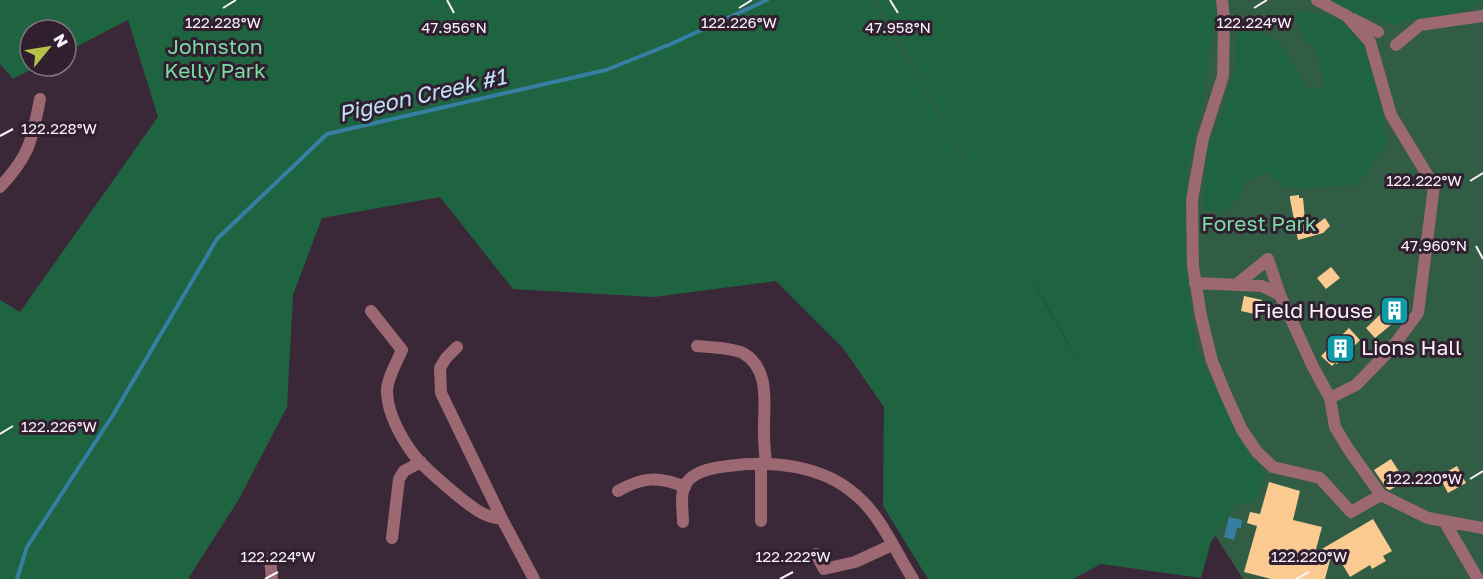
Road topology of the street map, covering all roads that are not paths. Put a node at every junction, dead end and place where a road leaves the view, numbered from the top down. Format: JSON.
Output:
{"nodes":[{"id":1,"x":1222,"y":0,"type":"edge"},
{"id":2,"x":1317,"y":0,"type":"edge"},
{"id":3,"x":1347,"y":16,"type":"junction"},
{"id":4,"x":1483,"y":16,"type":"edge"},
{"id":5,"x":1378,"y":32,"type":"dead end"},
{"id":6,"x":1395,"y":45,"type":"dead end"},
{"id":7,"x":40,"y":99,"type":"dead end"},
{"id":8,"x":0,"y":187,"type":"edge"},
{"id":9,"x":1196,"y":283,"type":"junction"},
{"id":10,"x":1236,"y":285,"type":"junction"},
{"id":11,"x":1280,"y":295,"type":"junction"},
{"id":12,"x":371,"y":311,"type":"dead end"},
{"id":13,"x":697,"y":346,"type":"dead end"},
{"id":14,"x":457,"y":347,"type":"dead end"},
{"id":15,"x":1330,"y":398,"type":"junction"},
{"id":16,"x":421,"y":462,"type":"junction"},
{"id":17,"x":763,"y":463,"type":"junction"},
{"id":18,"x":685,"y":487,"type":"junction"},
{"id":19,"x":618,"y":491,"type":"dead end"},
{"id":20,"x":1381,"y":495,"type":"junction"},
{"id":21,"x":502,"y":519,"type":"junction"},
{"id":22,"x":761,"y":521,"type":"dead end"},
{"id":23,"x":1444,"y":521,"type":"junction"},
{"id":24,"x":683,"y":522,"type":"dead end"},
{"id":25,"x":1483,"y":528,"type":"edge"},
{"id":26,"x":392,"y":538,"type":"dead end"},
{"id":27,"x":892,"y":545,"type":"junction"},
{"id":28,"x":816,"y":554,"type":"dead end"},
{"id":29,"x":270,"y":558,"type":"dead end"},
{"id":30,"x":272,"y":579,"type":"edge"},
{"id":31,"x":534,"y":579,"type":"edge"},
{"id":32,"x":913,"y":579,"type":"edge"},
{"id":33,"x":1478,"y":579,"type":"edge"}],
"edges":[{"from":1,"to":9,"type":"street"},
{"from":2,"to":3,"type":"street"},
{"from":3,"to":5,"type":"street"},
{"from":3,"to":15,"type":"street"},
{"from":4,"to":6,"type":"street"},
{"from":7,"to":8,"type":"street"},
{"from":9,"to":10,"type":"street"},
{"from":9,"to":20,"type":"street"},
{"from":10,"to":11,"type":"street"},
{"from":10,"to":11,"type":"street"},
{"from":11,"to":15,"type":"street"},
{"from":12,"to":16,"type":"street"},
{"from":13,"to":17,"type":"street"},
{"from":14,"to":21,"type":"street"},
{"from":15,"to":20,"type":"street"},
{"from":16,"to":21,"type":"street"},
{"from":16,"to":26,"type":"street"},
{"from":17,"to":18,"type":"street"},
{"from":17,"to":22,"type":"street"},
{"from":17,"to":27,"type":"street"},
{"from":18,"to":19,"type":"street"},
{"from":18,"to":24,"type":"street"},
{"from":20,"to":23,"type":"street"},
{"from":21,"to":31,"type":"street"},
{"from":23,"to":25,"type":"street"},
{"from":23,"to":33,"type":"street"},
{"from":27,"to":28,"type":"street"},
{"from":27,"to":32,"type":"street"},
{"from":29,"to":30,"type":"street"}]}
